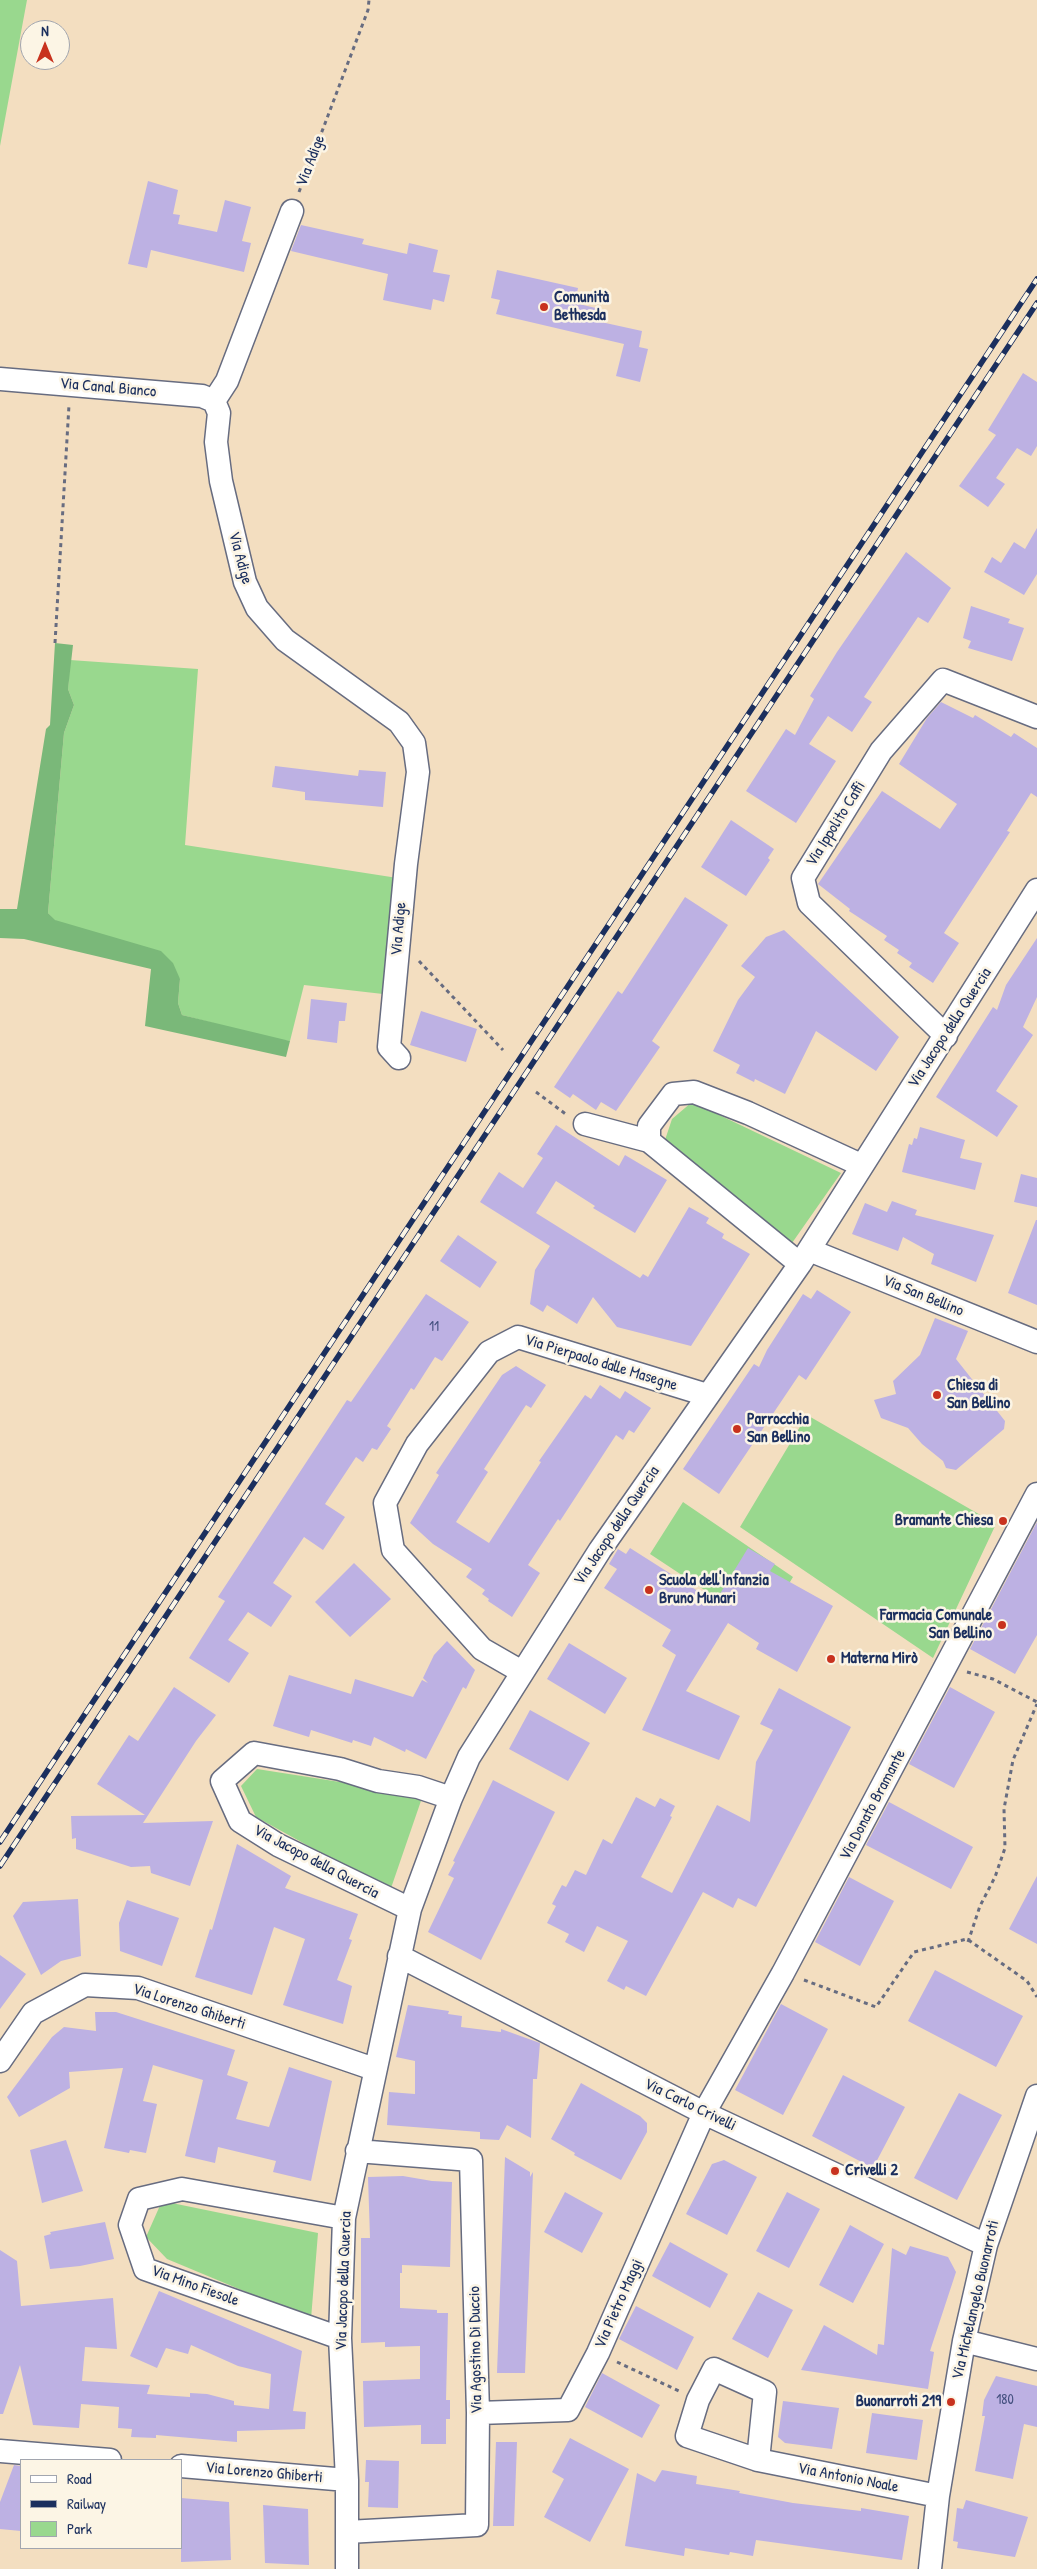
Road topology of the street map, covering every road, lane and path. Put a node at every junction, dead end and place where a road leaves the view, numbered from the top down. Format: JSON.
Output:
{"nodes":[{"id":1,"x":370,"y":0,"type":"edge"},
{"id":2,"x":292,"y":211,"type":"joint"},
{"id":3,"x":0,"y":379,"type":"edge"},
{"id":4,"x":71,"y":385,"type":"junction"},
{"id":5,"x":214,"y":401,"type":"junction"},
{"id":6,"x":55,"y":643,"type":"dead end"},
{"id":7,"x":1037,"y":716,"type":"edge"},
{"id":8,"x":1037,"y":890,"type":"edge"},
{"id":9,"x":416,"y":958,"type":"dead end"},
{"id":10,"x":946,"y":1036,"type":"junction"},
{"id":11,"x":503,"y":1050,"type":"dead end"},
{"id":12,"x":399,"y":1058,"type":"dead end"},
{"id":13,"x":536,"y":1092,"type":"dead end"},
{"id":14,"x":562,"y":1112,"type":"dead end"},
{"id":15,"x":585,"y":1124,"type":"dead end"},
{"id":16,"x":648,"y":1141,"type":"junction"},
{"id":17,"x":861,"y":1165,"type":"junction"},
{"id":18,"x":805,"y":1257,"type":"junction"},
{"id":19,"x":1037,"y":1342,"type":"edge"},
{"id":20,"x":707,"y":1396,"type":"junction"},
{"id":21,"x":1037,"y":1494,"type":"edge"},
{"id":22,"x":1030,"y":1525,"type":"edge"},
{"id":23,"x":947,"y":1666,"type":"junction"},
{"id":24,"x":522,"y":1672,"type":"junction"},
{"id":25,"x":1037,"y":1703,"type":"edge"},
{"id":26,"x":451,"y":1798,"type":"junction"},
{"id":27,"x":410,"y":1909,"type":"junction"},
{"id":28,"x":968,"y":1942,"type":"junction"},
{"id":29,"x":399,"y":1956,"type":"junction"},
{"id":30,"x":783,"y":1973,"type":"junction"},
{"id":31,"x":1037,"y":1997,"type":"edge"},
{"id":32,"x":0,"y":2061,"type":"edge"},
{"id":33,"x":374,"y":2069,"type":"junction"},
{"id":34,"x":1037,"y":2096,"type":"edge"},
{"id":35,"x":704,"y":2113,"type":"junction"},
{"id":36,"x":357,"y":2151,"type":"junction"},
{"id":37,"x":344,"y":2218,"type":"junction"},
{"id":38,"x":986,"y":2245,"type":"junction"},
{"id":39,"x":340,"y":2338,"type":"junction"},
{"id":40,"x":964,"y":2341,"type":"junction"},
{"id":41,"x":598,"y":2353,"type":"junction"},
{"id":42,"x":1037,"y":2358,"type":"edge"},
{"id":43,"x":698,"y":2400,"type":"junction"},
{"id":44,"x":478,"y":2413,"type":"junction"},
{"id":45,"x":0,"y":2451,"type":"edge"},
{"id":46,"x":98,"y":2459,"type":"edge"},
{"id":47,"x":758,"y":2460,"type":"junction"},
{"id":48,"x":182,"y":2466,"type":"edge"},
{"id":49,"x":347,"y":2480,"type":"junction"},
{"id":50,"x":938,"y":2496,"type":"junction"},
{"id":51,"x":347,"y":2532,"type":"junction"},
{"id":52,"x":347,"y":2569,"type":"edge"},
{"id":53,"x":930,"y":2569,"type":"edge"}],
"edges":[{"from":1,"to":2,"type":"path","name":"Via Adige"},
{"from":2,"to":5,"type":"street"},
{"from":3,"to":4,"type":"street","name":"Via Canal Bianco"},
{"from":4,"to":5,"type":"street","name":"Via Canal Bianco"},
{"from":4,"to":6,"type":"path"},
{"from":5,"to":12,"type":"street","name":"Via Adige"},
{"from":7,"to":10,"type":"street","name":"Via Ippolito Caffi"},
{"from":8,"to":10,"type":"street","name":"Via Jacopo della Quercia"},
{"from":9,"to":11,"type":"path","name":"Via Adige"},
{"from":10,"to":17,"type":"street","name":"Via Jacopo della Quercia"},
{"from":13,"to":14,"type":"path"},
{"from":15,"to":16,"type":"street"},
{"from":16,"to":17,"type":"street"},
{"from":16,"to":18,"type":"street"},
{"from":17,"to":18,"type":"street","name":"Via Jacopo della Quercia"},
{"from":18,"to":19,"type":"street","name":"Via San Bellino"},
{"from":18,"to":20,"type":"street","name":"Via Jacopo della Quercia"},
{"from":20,"to":24,"type":"street","name":"Via Jacopo della Quercia"},
{"from":20,"to":24,"type":"street","name":"Via Pierpaolo dalle Masegne"},
{"from":21,"to":22,"type":"street","name":"Via Donato Bramante"},
{"from":22,"to":23,"type":"street","name":"Via Donato Bramante"},
{"from":23,"to":25,"type":"path"},
{"from":23,"to":30,"type":"street","name":"Via Donato Bramante"},
{"from":24,"to":26,"type":"street","name":"Via Jacopo della Quercia"},
{"from":25,"to":28,"type":"path"},
{"from":26,"to":27,"type":"street","name":"Via Jacopo della Quercia"},
{"from":26,"to":27,"type":"street","name":"Via Jacopo della Quercia"},
{"from":27,"to":29,"type":"street","name":"Via Jacopo della Quercia"},
{"from":28,"to":30,"type":"path"},
{"from":28,"to":31,"type":"path"},
{"from":29,"to":33,"type":"street","name":"Via Jacopo della Quercia"},
{"from":29,"to":35,"type":"street","name":"Via Carlo Crivelli"},
{"from":30,"to":35,"type":"street","name":"Via Donato Bramante"},
{"from":32,"to":33,"type":"street","name":"Via Lorenzo Ghiberti"},
{"from":33,"to":36,"type":"street","name":"Via Jacopo della Quercia"},
{"from":34,"to":38,"type":"street","name":"Via Michelangelo Buonarroti"},
{"from":35,"to":38,"type":"street","name":"Via Carlo Crivelli"},
{"from":35,"to":41,"type":"street","name":"Via Pietro Maggi"},
{"from":36,"to":37,"type":"street","name":"Via Jacopo della Quercia"},
{"from":36,"to":44,"type":"street","name":"Via Agostino Di Duccio"},
{"from":37,"to":39,"type":"street","name":"Via Jacopo della Quercia"},
{"from":37,"to":39,"type":"street","name":"Via Mino Fiesole"},
{"from":38,"to":40,"type":"street","name":"Via Michelangelo Buonarroti"},
{"from":39,"to":49,"type":"street","name":"Via Jacopo della Quercia"},
{"from":40,"to":42,"type":"street"},
{"from":40,"to":50,"type":"street","name":"Via Michelangelo Buonarroti"},
{"from":41,"to":43,"type":"path"},
{"from":41,"to":44,"type":"street","name":"Via Pietro Maggi"},
{"from":43,"to":47,"type":"street","name":"Via Antonio Noale"},
{"from":43,"to":47,"type":"street","name":"Via Antonio Noale"},
{"from":44,"to":51,"type":"street","name":"Via Agostino Di Duccio"},
{"from":45,"to":46,"type":"street"},
{"from":47,"to":50,"type":"street","name":"Via Antonio Noale"},
{"from":48,"to":49,"type":"street","name":"Via Lorenzo Ghiberti"},
{"from":49,"to":51,"type":"street","name":"Via Jacopo della Quercia"},
{"from":50,"to":53,"type":"street","name":"Via Michelangelo Buonarroti"},
{"from":51,"to":52,"type":"street","name":"Via Jacopo della Quercia"}]}
